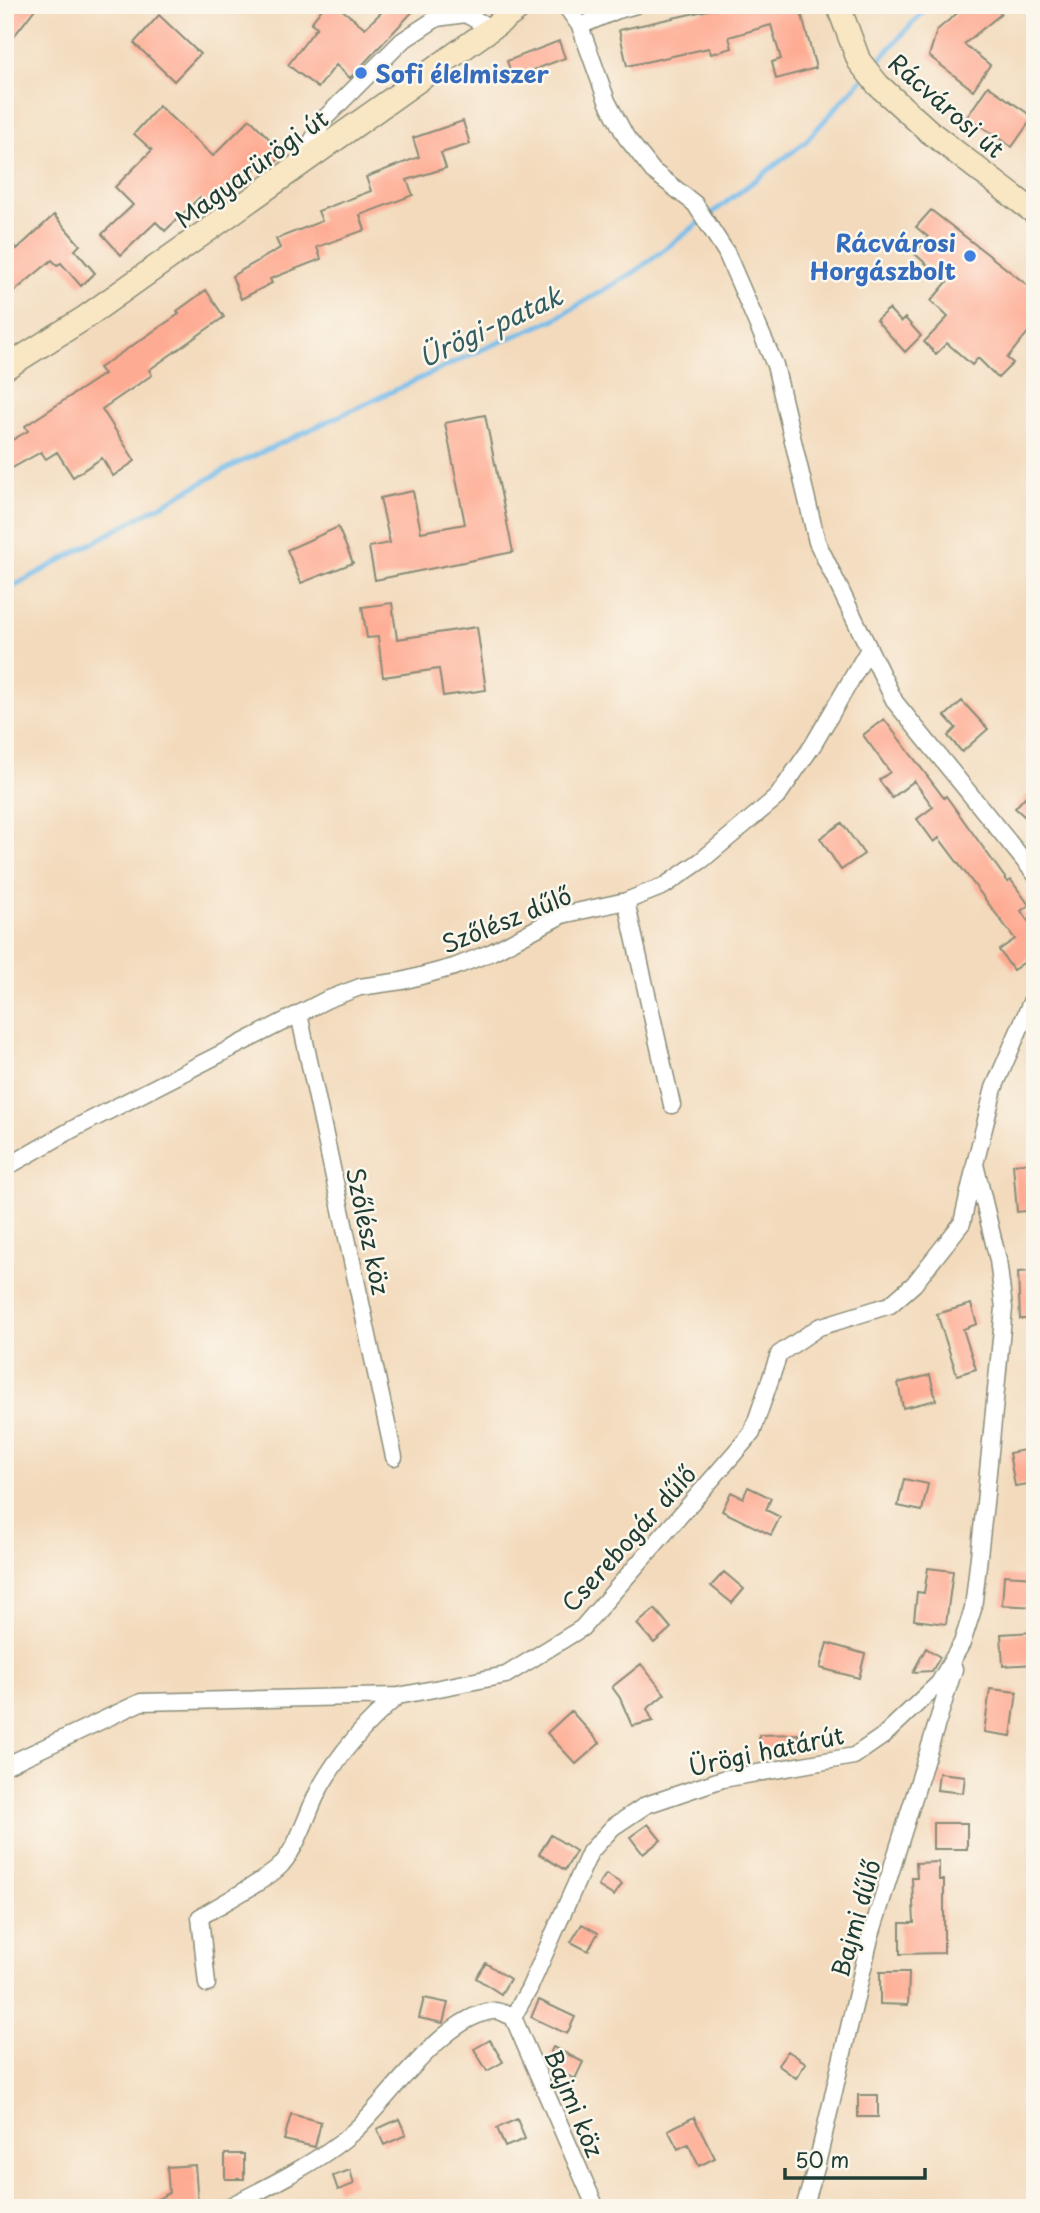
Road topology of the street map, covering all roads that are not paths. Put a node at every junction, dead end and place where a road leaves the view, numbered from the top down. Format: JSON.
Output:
{"nodes":[{"id":1,"x":524,"y":5,"type":"edge"},
{"id":2,"x":565,"y":5,"type":"edge"},
{"id":3,"x":636,"y":5,"type":"edge"},
{"id":4,"x":838,"y":5,"type":"edge"},
{"id":5,"x":580,"y":26,"type":"junction"},
{"id":6,"x":491,"y":28,"type":"junction"},
{"id":7,"x":305,"y":162,"type":"junction"},
{"id":8,"x":1035,"y":213,"type":"edge"},
{"id":9,"x":5,"y":368,"type":"edge"},
{"id":10,"x":869,"y":649,"type":"junction"},
{"id":11,"x":1035,"y":874,"type":"edge"},
{"id":12,"x":626,"y":901,"type":"junction"},
{"id":13,"x":1035,"y":993,"type":"edge"},
{"id":14,"x":299,"y":1014,"type":"junction"},
{"id":15,"x":672,"y":1105,"type":"dead end"},
{"id":16,"x":975,"y":1164,"type":"junction"},
{"id":17,"x":5,"y":1168,"type":"edge"},
{"id":18,"x":394,"y":1457,"type":"dead end"},
{"id":19,"x":962,"y":1643,"type":"junction"},
{"id":20,"x":398,"y":1696,"type":"junction"},
{"id":21,"x":5,"y":1766,"type":"edge"},
{"id":22,"x":207,"y":1984,"type":"dead end"},
{"id":23,"x":513,"y":2017,"type":"junction"},
{"id":24,"x":226,"y":2208,"type":"edge"},
{"id":25,"x":596,"y":2208,"type":"edge"},
{"id":26,"x":804,"y":2208,"type":"edge"}],
"edges":[{"from":1,"to":6,"type":"main road","name":"Magyarürögi út"},
{"from":2,"to":5,"type":"street"},
{"from":3,"to":5,"type":"street"},
{"from":4,"to":8,"type":"main road","name":"Rácvárosi út"},
{"from":5,"to":10,"type":"street"},
{"from":6,"to":7,"type":"main road","name":"Magyarürögi út"},
{"from":6,"to":7,"type":"street"},
{"from":7,"to":9,"type":"main road","name":"Magyarürögi út"},
{"from":10,"to":11,"type":"street"},
{"from":10,"to":12,"type":"street","name":"Szőlész dűlő"},
{"from":12,"to":14,"type":"street","name":"Szőlész dűlő"},
{"from":12,"to":15,"type":"street"},
{"from":13,"to":16,"type":"street","name":"Ürögi határút"},
{"from":14,"to":17,"type":"street","name":"Szőlész dűlő"},
{"from":14,"to":18,"type":"street","name":"Szőlész köz"},
{"from":16,"to":19,"type":"street","name":"Ürögi határút"},
{"from":16,"to":20,"type":"street","name":"Cserebogár dűlő"},
{"from":19,"to":23,"type":"street","name":"Ürögi határút"},
{"from":19,"to":26,"type":"street","name":"Bajmi dűlő"},
{"from":20,"to":21,"type":"street","name":"Cserebogár dűlő"},
{"from":20,"to":22,"type":"street"},
{"from":23,"to":24,"type":"street"},
{"from":23,"to":25,"type":"street","name":"Bajmi köz"}]}
